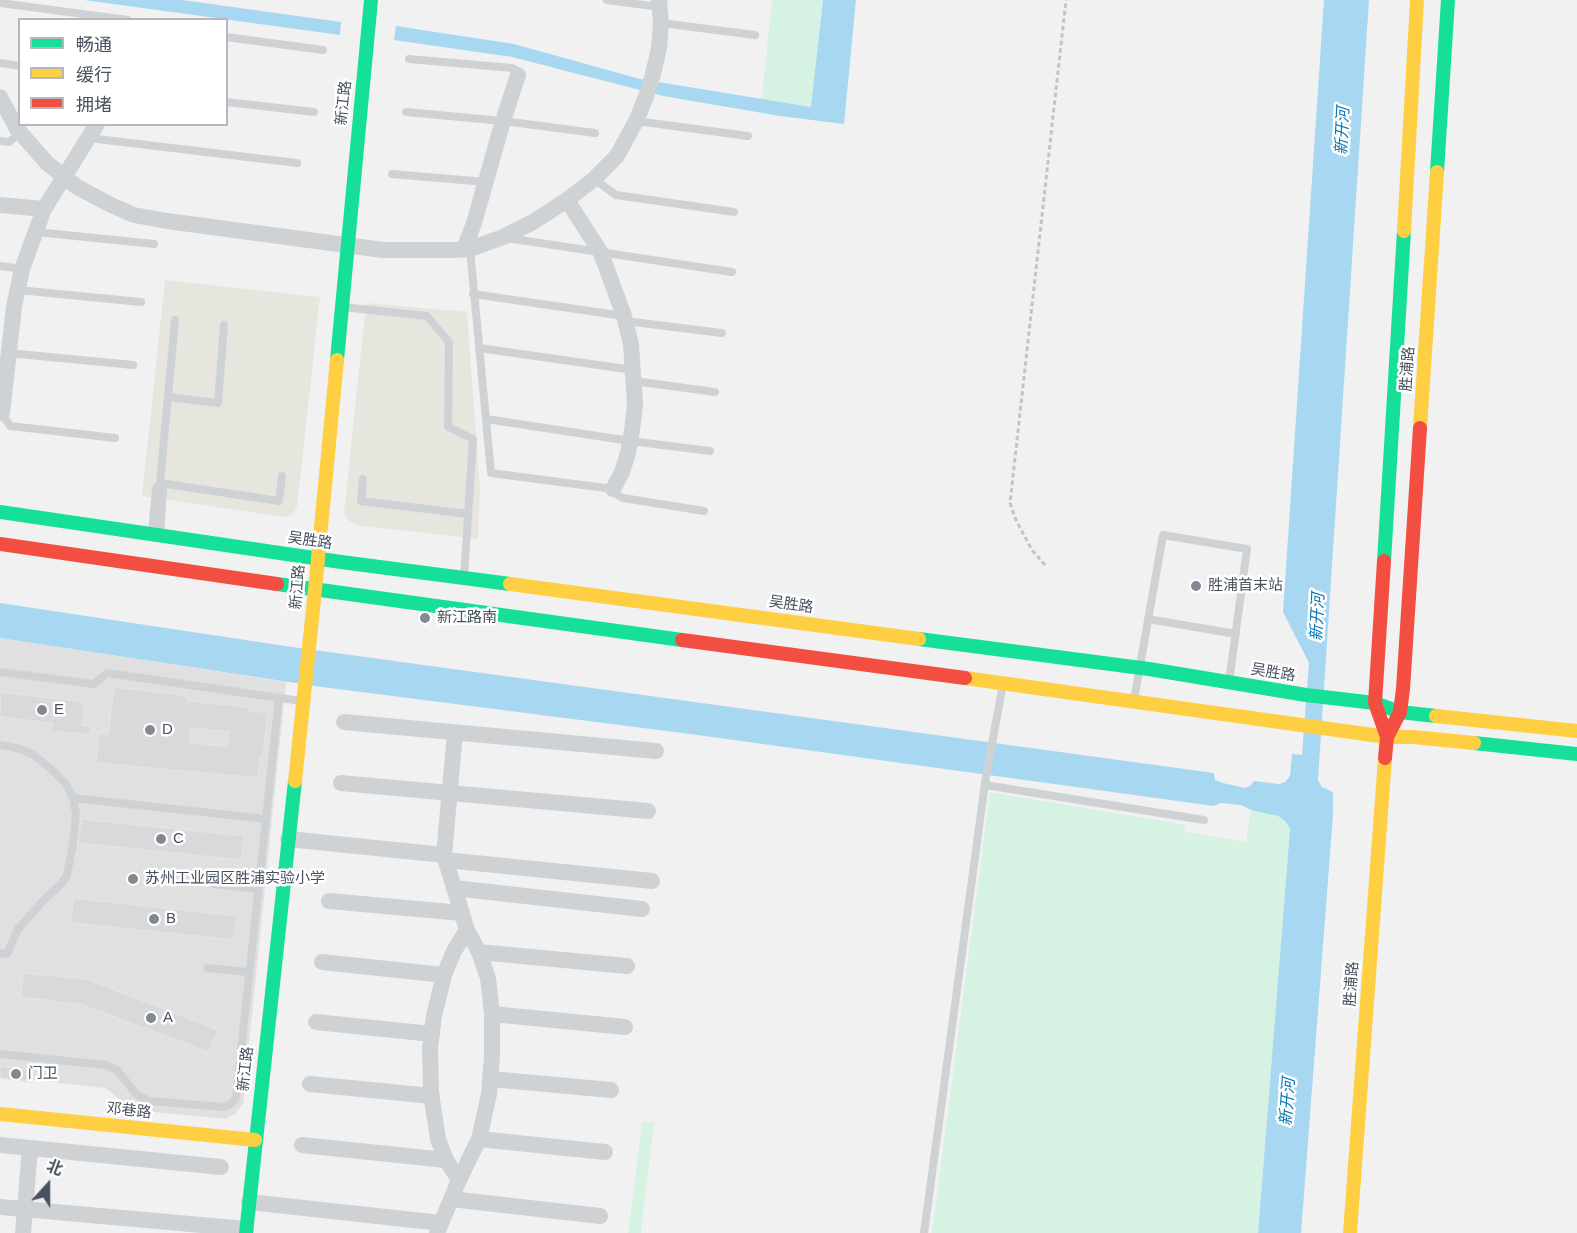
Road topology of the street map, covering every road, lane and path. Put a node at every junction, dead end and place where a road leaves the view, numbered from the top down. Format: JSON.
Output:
{"nodes":[{"id":1,"x":371,"y":0,"type":"edge"},
{"id":2,"x":607,"y":0,"type":"edge"},
{"id":3,"x":1066,"y":0,"type":"edge"},
{"id":4,"x":1416,"y":0,"type":"edge"},
{"id":5,"x":1448,"y":0,"type":"edge"},
{"id":6,"x":0,"y":3,"type":"edge"},
{"id":7,"x":660,"y":10,"type":"edge"},
{"id":8,"x":113,"y":18,"type":"edge"},
{"id":9,"x":755,"y":35,"type":"dead end"},
{"id":10,"x":228,"y":37,"type":"edge"},
{"id":11,"x":323,"y":50,"type":"dead end"},
{"id":12,"x":409,"y":59,"type":"dead end"},
{"id":13,"x":0,"y":63,"type":"edge"},
{"id":14,"x":18,"y":66,"type":"edge"},
{"id":15,"x":518,"y":75,"type":"joint"},
{"id":16,"x":0,"y":97,"type":"edge"},
{"id":17,"x":228,"y":102,"type":"edge"},
{"id":18,"x":314,"y":112,"type":"dead end"},
{"id":19,"x":406,"y":112,"type":"dead end"},
{"id":20,"x":503,"y":121,"type":"junction"},
{"id":21,"x":636,"y":121,"type":"junction"},
{"id":22,"x":93,"y":131,"type":"edge"},
{"id":23,"x":20,"y":133,"type":"junction"},
{"id":24,"x":595,"y":134,"type":"dead end"},
{"id":25,"x":748,"y":136,"type":"dead end"},
{"id":26,"x":0,"y":141,"type":"edge"},
{"id":27,"x":297,"y":164,"type":"dead end"},
{"id":28,"x":393,"y":174,"type":"dead end"},
{"id":29,"x":64,"y":177,"type":"junction"},
{"id":30,"x":594,"y":179,"type":"junction"},
{"id":31,"x":486,"y":182,"type":"junction"},
{"id":32,"x":567,"y":200,"type":"junction"},
{"id":33,"x":0,"y":205,"type":"edge"},
{"id":34,"x":44,"y":209,"type":"junction"},
{"id":35,"x":734,"y":212,"type":"dead end"},
{"id":36,"x":36,"y":232,"type":"junction"},
{"id":37,"x":503,"y":237,"type":"junction"},
{"id":38,"x":154,"y":243,"type":"dead end"},
{"id":39,"x":347,"y":245,"type":"junction"},
{"id":40,"x":467,"y":249,"type":"junction"},
{"id":41,"x":601,"y":253,"type":"junction"},
{"id":42,"x":0,"y":266,"type":"edge"},
{"id":43,"x":22,"y":268,"type":"junction"},
{"id":44,"x":732,"y":272,"type":"dead end"},
{"id":45,"x":18,"y":290,"type":"junction"},
{"id":46,"x":474,"y":294,"type":"junction"},
{"id":47,"x":141,"y":302,"type":"dead end"},
{"id":48,"x":341,"y":307,"type":"junction"},
{"id":49,"x":625,"y":318,"type":"junction"},
{"id":50,"x":175,"y":320,"type":"dead end"},
{"id":51,"x":224,"y":325,"type":"dead end"},
{"id":52,"x":722,"y":333,"type":"dead end"},
{"id":53,"x":479,"y":348,"type":"junction"},
{"id":54,"x":6,"y":350,"type":"edge"},
{"id":55,"x":133,"y":365,"type":"dead end"},
{"id":56,"x":634,"y":375,"type":"junction"},
{"id":57,"x":715,"y":392,"type":"dead end"},
{"id":58,"x":168,"y":397,"type":"junction"},
{"id":59,"x":1,"y":412,"type":"edge"},
{"id":60,"x":486,"y":419,"type":"junction"},
{"id":61,"x":115,"y":438,"type":"dead end"},
{"id":62,"x":630,"y":441,"type":"junction"},
{"id":63,"x":710,"y":451,"type":"dead end"},
{"id":64,"x":282,"y":476,"type":"dead end"},
{"id":65,"x":363,"y":479,"type":"dead end"},
{"id":66,"x":160,"y":483,"type":"junction"},
{"id":67,"x":614,"y":489,"type":"junction"},
{"id":68,"x":704,"y":511,"type":"dead end"},
{"id":69,"x":0,"y":512,"type":"edge"},
{"id":70,"x":468,"y":514,"type":"junction"},
{"id":71,"x":156,"y":535,"type":"junction"},
{"id":72,"x":0,"y":544,"type":"edge"},
{"id":73,"x":317,"y":559,"type":"junction"},
{"id":74,"x":1045,"y":565,"type":"dead end"},
{"id":75,"x":262,"y":566,"type":"junction"},
{"id":76,"x":464,"y":578,"type":"junction"},
{"id":77,"x":364,"y":581,"type":"junction"},
{"id":78,"x":315,"y":590,"type":"junction"},
{"id":79,"x":1148,"y":619,"type":"junction"},
{"id":80,"x":1236,"y":634,"type":"junction"},
{"id":81,"x":1140,"y":668,"type":"junction"},
{"id":82,"x":0,"y":672,"type":"edge"},
{"id":83,"x":1229,"y":683,"type":"junction"},
{"id":84,"x":1004,"y":684,"type":"junction"},
{"id":85,"x":303,"y":695,"type":"junction"},
{"id":86,"x":279,"y":698,"type":"junction"},
{"id":87,"x":1134,"y":701,"type":"junction"},
{"id":88,"x":1375,"y":703,"type":"junction"},
{"id":89,"x":1400,"y":712,"type":"junction"},
{"id":90,"x":344,"y":722,"type":"dead end"},
{"id":91,"x":1577,"y":731,"type":"edge"},
{"id":92,"x":455,"y":733,"type":"junction"},
{"id":93,"x":1387,"y":738,"type":"junction"},
{"id":94,"x":0,"y":745,"type":"edge"},
{"id":95,"x":656,"y":751,"type":"dead end"},
{"id":96,"x":1577,"y":754,"type":"edge"},
{"id":97,"x":985,"y":780,"type":"junction"},
{"id":98,"x":342,"y":783,"type":"dead end"},
{"id":99,"x":450,"y":794,"type":"junction"},
{"id":100,"x":73,"y":798,"type":"junction"},
{"id":101,"x":648,"y":811,"type":"dead end"},
{"id":102,"x":266,"y":819,"type":"junction"},
{"id":103,"x":1204,"y":820,"type":"dead end"},
{"id":104,"x":288,"y":839,"type":"junction"},
{"id":105,"x":445,"y":858,"type":"junction"},
{"id":106,"x":652,"y":881,"type":"dead end"},
{"id":107,"x":214,"y":884,"type":"dead end"},
{"id":108,"x":454,"y":888,"type":"junction"},
{"id":109,"x":258,"y":889,"type":"junction"},
{"id":110,"x":329,"y":901,"type":"dead end"},
{"id":111,"x":642,"y":909,"type":"dead end"},
{"id":112,"x":462,"y":913,"type":"junction"},
{"id":113,"x":467,"y":930,"type":"junction"},
{"id":114,"x":479,"y":951,"type":"junction"},
{"id":115,"x":0,"y":953,"type":"edge"},
{"id":116,"x":322,"y":962,"type":"dead end"},
{"id":117,"x":627,"y":966,"type":"dead end"},
{"id":118,"x":207,"y":968,"type":"dead end"},
{"id":119,"x":249,"y":972,"type":"junction"},
{"id":120,"x":444,"y":975,"type":"junction"},
{"id":121,"x":492,"y":1014,"type":"junction"},
{"id":122,"x":316,"y":1022,"type":"dead end"},
{"id":123,"x":625,"y":1027,"type":"dead end"},
{"id":124,"x":432,"y":1034,"type":"junction"},
{"id":125,"x":0,"y":1054,"type":"edge"},
{"id":126,"x":490,"y":1079,"type":"junction"},
{"id":127,"x":310,"y":1084,"type":"dead end"},
{"id":128,"x":611,"y":1090,"type":"dead end"},
{"id":129,"x":432,"y":1096,"type":"junction"},
{"id":130,"x":0,"y":1114,"type":"edge"},
{"id":131,"x":479,"y":1139,"type":"junction"},
{"id":132,"x":255,"y":1140,"type":"junction"},
{"id":133,"x":0,"y":1145,"type":"edge"},
{"id":134,"x":302,"y":1145,"type":"dead end"},
{"id":135,"x":30,"y":1148,"type":"junction"},
{"id":136,"x":605,"y":1152,"type":"dead end"},
{"id":137,"x":446,"y":1160,"type":"junction"},
{"id":138,"x":221,"y":1167,"type":"dead end"},
{"id":139,"x":459,"y":1180,"type":"junction"},
{"id":140,"x":451,"y":1199,"type":"junction"},
{"id":141,"x":249,"y":1202,"type":"junction"},
{"id":142,"x":0,"y":1207,"type":"edge"},
{"id":143,"x":26,"y":1210,"type":"junction"},
{"id":144,"x":600,"y":1216,"type":"dead end"},
{"id":145,"x":439,"y":1228,"type":"edge"},
{"id":146,"x":246,"y":1231,"type":"edge"},
{"id":147,"x":23,"y":1233,"type":"edge"},
{"id":148,"x":924,"y":1233,"type":"edge"},
{"id":149,"x":1350,"y":1233,"type":"edge"}],
"edges":[{"from":1,"to":39,"type":"main road","name":"新江路"},
{"from":2,"to":7,"type":"lane"},
{"from":3,"to":74,"type":"path"},
{"from":4,"to":88,"type":"main road","name":"胜浦路"},
{"from":5,"to":89,"type":"main road","name":"胜浦路"},
{"from":6,"to":8,"type":"lane"},
{"from":7,"to":9,"type":"lane"},
{"from":7,"to":21,"type":"street"},
{"from":10,"to":11,"type":"lane"},
{"from":12,"to":15,"type":"lane"},
{"from":13,"to":14,"type":"lane"},
{"from":15,"to":20,"type":"street"},
{"from":16,"to":23,"type":"street"},
{"from":17,"to":18,"type":"lane"},
{"from":19,"to":20,"type":"lane"},
{"from":20,"to":24,"type":"lane"},
{"from":20,"to":31,"type":"street"},
{"from":21,"to":25,"type":"lane"},
{"from":21,"to":30,"type":"street"},
{"from":22,"to":27,"type":"lane"},
{"from":22,"to":29,"type":"street"},
{"from":23,"to":26,"type":"lane"},
{"from":23,"to":29,"type":"street"},
{"from":28,"to":31,"type":"lane"},
{"from":29,"to":34,"type":"street"},
{"from":29,"to":39,"type":"street"},
{"from":30,"to":32,"type":"street"},
{"from":30,"to":35,"type":"lane"},
{"from":31,"to":40,"type":"street"},
{"from":32,"to":37,"type":"street"},
{"from":32,"to":41,"type":"street"},
{"from":33,"to":34,"type":"street"},
{"from":34,"to":36,"type":"street"},
{"from":36,"to":38,"type":"lane"},
{"from":36,"to":43,"type":"street"},
{"from":37,"to":40,"type":"street"},
{"from":37,"to":41,"type":"lane"},
{"from":39,"to":40,"type":"street"},
{"from":39,"to":48,"type":"main road","name":"新江路"},
{"from":40,"to":46,"type":"lane"},
{"from":41,"to":44,"type":"lane"},
{"from":41,"to":49,"type":"street"},
{"from":42,"to":43,"type":"lane"},
{"from":43,"to":45,"type":"street"},
{"from":45,"to":47,"type":"lane"},
{"from":45,"to":54,"type":"street"},
{"from":46,"to":49,"type":"lane"},
{"from":46,"to":53,"type":"lane"},
{"from":48,"to":70,"type":"lane"},
{"from":48,"to":73,"type":"main road","name":"新江路"},
{"from":49,"to":52,"type":"lane"},
{"from":49,"to":56,"type":"street"},
{"from":50,"to":58,"type":"lane"},
{"from":51,"to":58,"type":"lane"},
{"from":53,"to":56,"type":"lane"},
{"from":53,"to":60,"type":"lane"},
{"from":54,"to":55,"type":"lane"},
{"from":54,"to":59,"type":"street"},
{"from":56,"to":57,"type":"lane"},
{"from":56,"to":62,"type":"street"},
{"from":58,"to":66,"type":"lane"},
{"from":59,"to":61,"type":"lane"},
{"from":60,"to":62,"type":"lane"},
{"from":60,"to":67,"type":"lane"},
{"from":62,"to":63,"type":"lane"},
{"from":62,"to":67,"type":"street"},
{"from":64,"to":66,"type":"lane"},
{"from":65,"to":70,"type":"lane"},
{"from":66,"to":71,"type":"lane"},
{"from":67,"to":68,"type":"lane"},
{"from":69,"to":71,"type":"main road","name":"吴胜路"},
{"from":70,"to":76,"type":"lane"},
{"from":71,"to":75,"type":"main road","name":"吴胜路"},
{"from":72,"to":75,"type":"main road","name":"吴胜路"},
{"from":73,"to":75,"type":"main road","name":"吴胜路"},
{"from":73,"to":77,"type":"main road","name":"吴胜路"},
{"from":73,"to":78,"type":"main road","name":"新江路"},
{"from":75,"to":78,"type":"main road","name":"吴胜路"},
{"from":76,"to":77,"type":"main road","name":"吴胜路"},
{"from":76,"to":81,"type":"main road","name":"吴胜路"},
{"from":77,"to":78,"type":"main road","name":"吴胜路"},
{"from":77,"to":84,"type":"main road","name":"吴胜路"},
{"from":78,"to":85,"type":"main road","name":"新江路"},
{"from":79,"to":80,"type":"lane"},
{"from":79,"to":80,"type":"lane"},
{"from":79,"to":81,"type":"lane"},
{"from":80,"to":83,"type":"lane"},
{"from":81,"to":83,"type":"main road","name":"吴胜路"},
{"from":81,"to":87,"type":"lane"},
{"from":82,"to":86,"type":"lane"},
{"from":83,"to":88,"type":"main road","name":"吴胜路"},
{"from":84,"to":87,"type":"main road","name":"吴胜路"},
{"from":84,"to":97,"type":"lane"},
{"from":85,"to":86,"type":"lane"},
{"from":85,"to":104,"type":"main road","name":"新江路"},
{"from":86,"to":102,"type":"lane"},
{"from":87,"to":93,"type":"main road","name":"吴胜路"},
{"from":88,"to":89,"type":"main road","name":"吴胜路"},
{"from":88,"to":93,"type":"main road","name":"胜浦路"},
{"from":89,"to":91,"type":"main road","name":"吴胜路"},
{"from":89,"to":93,"type":"main road","name":"胜浦路"},
{"from":90,"to":92,"type":"street"},
{"from":92,"to":95,"type":"street"},
{"from":92,"to":99,"type":"street"},
{"from":93,"to":96,"type":"main road","name":"吴胜路"},
{"from":93,"to":149,"type":"main road","name":"胜浦路"},
{"from":94,"to":100,"type":"lane"},
{"from":97,"to":103,"type":"lane"},
{"from":97,"to":148,"type":"lane"},
{"from":98,"to":99,"type":"street"},
{"from":99,"to":101,"type":"street"},
{"from":99,"to":105,"type":"street"},
{"from":100,"to":102,"type":"lane"},
{"from":100,"to":115,"type":"lane"},
{"from":102,"to":109,"type":"lane"},
{"from":104,"to":105,"type":"street"},
{"from":104,"to":132,"type":"main road","name":"新江路"},
{"from":105,"to":106,"type":"street"},
{"from":105,"to":108,"type":"street"},
{"from":107,"to":109,"type":"lane"},
{"from":108,"to":111,"type":"street"},
{"from":108,"to":112,"type":"street"},
{"from":109,"to":119,"type":"lane"},
{"from":110,"to":112,"type":"street"},
{"from":112,"to":113,"type":"street"},
{"from":113,"to":114,"type":"street"},
{"from":113,"to":120,"type":"street"},
{"from":114,"to":117,"type":"street"},
{"from":114,"to":121,"type":"street"},
{"from":116,"to":120,"type":"street"},
{"from":118,"to":119,"type":"lane"},
{"from":119,"to":125,"type":"lane"},
{"from":120,"to":124,"type":"street"},
{"from":121,"to":123,"type":"street"},
{"from":121,"to":126,"type":"street"},
{"from":122,"to":124,"type":"street"},
{"from":124,"to":129,"type":"street"},
{"from":126,"to":128,"type":"street"},
{"from":126,"to":131,"type":"street"},
{"from":127,"to":129,"type":"street"},
{"from":129,"to":137,"type":"street"},
{"from":130,"to":132,"type":"main road","name":"邓巷路"},
{"from":131,"to":136,"type":"street"},
{"from":131,"to":139,"type":"street"},
{"from":132,"to":141,"type":"main road","name":"新江路"},
{"from":133,"to":135,"type":"street"},
{"from":134,"to":137,"type":"street"},
{"from":135,"to":138,"type":"street"},
{"from":135,"to":143,"type":"street"},
{"from":137,"to":139,"type":"street"},
{"from":139,"to":140,"type":"street"},
{"from":140,"to":144,"type":"street"},
{"from":140,"to":145,"type":"street"},
{"from":141,"to":145,"type":"street"},
{"from":141,"to":146,"type":"main road","name":"新江路"},
{"from":142,"to":143,"type":"street"},
{"from":143,"to":146,"type":"street"},
{"from":143,"to":147,"type":"street"}]}
